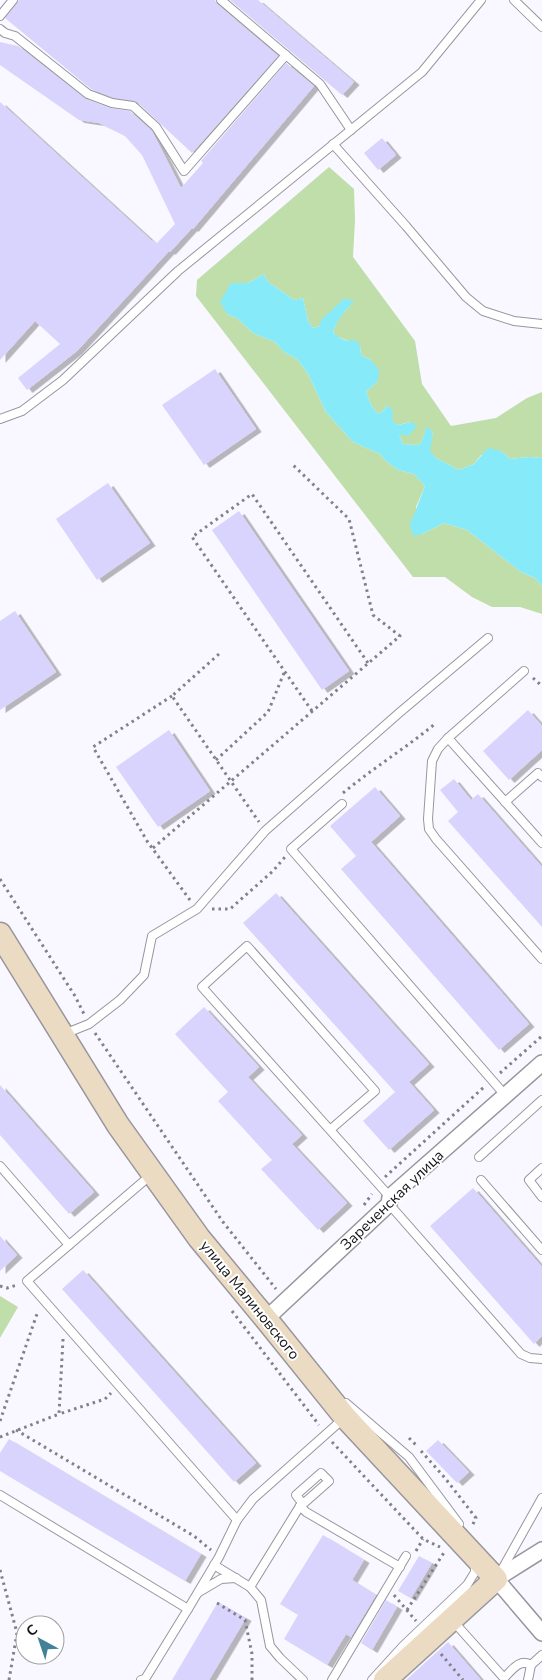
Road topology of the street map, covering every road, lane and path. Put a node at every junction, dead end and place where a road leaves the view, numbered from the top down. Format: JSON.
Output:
{"nodes":[{"id":1,"x":13,"y":0,"type":"edge"},
{"id":2,"x":221,"y":0,"type":"edge"},
{"id":3,"x":481,"y":0,"type":"edge"},
{"id":4,"x":514,"y":0,"type":"edge"},
{"id":5,"x":0,"y":16,"type":"edge"},
{"id":6,"x":542,"y":27,"type":"edge"},
{"id":7,"x":0,"y":29,"type":"edge"},
{"id":8,"x":286,"y":55,"type":"junction"},
{"id":9,"x":351,"y":130,"type":"junction"},
{"id":10,"x":333,"y":144,"type":"junction"},
{"id":11,"x":542,"y":324,"type":"edge"},
{"id":12,"x":0,"y":419,"type":"edge"},
{"id":13,"x":291,"y":463,"type":"dead end"},
{"id":14,"x":488,"y":638,"type":"dead end"},
{"id":15,"x":219,"y":654,"type":"dead end"},
{"id":16,"x":368,"y":663,"type":"junction"},
{"id":17,"x":524,"y":671,"type":"dead end"},
{"id":18,"x":285,"y":672,"type":"junction"},
{"id":19,"x":172,"y":696,"type":"junction"},
{"id":20,"x":312,"y":711,"type":"junction"},
{"id":21,"x":436,"y":723,"type":"dead end"},
{"id":22,"x":448,"y":738,"type":"junction"},
{"id":23,"x":216,"y":760,"type":"junction"},
{"id":24,"x":542,"y":777,"type":"edge"},
{"id":25,"x":231,"y":781,"type":"junction"},
{"id":26,"x":342,"y":794,"type":"dead end"},
{"id":27,"x":505,"y":802,"type":"junction"},
{"id":28,"x":342,"y":804,"type":"dead end"},
{"id":29,"x":265,"y":831,"type":"junction"},
{"id":30,"x":542,"y":844,"type":"edge"},
{"id":31,"x":152,"y":848,"type":"junction"},
{"id":32,"x":291,"y":849,"type":"junction"},
{"id":33,"x":0,"y":879,"type":"edge"},
{"id":34,"x":197,"y":909,"type":"junction"},
{"id":35,"x":0,"y":934,"type":"edge"},
{"id":36,"x":542,"y":958,"type":"edge"},
{"id":37,"x":89,"y":1024,"type":"junction"},
{"id":38,"x":62,"y":1035,"type":"junction"},
{"id":39,"x":542,"y":1036,"type":"edge"},
{"id":40,"x":542,"y":1063,"type":"edge"},
{"id":41,"x":493,"y":1080,"type":"junction"},
{"id":42,"x":505,"y":1095,"type":"junction"},
{"id":43,"x":542,"y":1100,"type":"edge"},
{"id":44,"x":331,"y":1129,"type":"junction"},
{"id":45,"x":479,"y":1157,"type":"dead end"},
{"id":46,"x":0,"y":1166,"type":"edge"},
{"id":47,"x":542,"y":1168,"type":"edge"},
{"id":48,"x":152,"y":1174,"type":"junction"},
{"id":49,"x":480,"y":1180,"type":"dead end"},
{"id":50,"x":379,"y":1184,"type":"junction"},
{"id":51,"x":542,"y":1197,"type":"edge"},
{"id":52,"x":390,"y":1201,"type":"junction"},
{"id":53,"x":363,"y":1206,"type":"dead end"},
{"id":54,"x":69,"y":1245,"type":"junction"},
{"id":55,"x":542,"y":1250,"type":"edge"},
{"id":56,"x":21,"y":1284,"type":"dead end"},
{"id":57,"x":0,"y":1286,"type":"edge"},
{"id":58,"x":276,"y":1290,"type":"dead end"},
{"id":59,"x":40,"y":1305,"type":"dead end"},
{"id":60,"x":266,"y":1319,"type":"junction"},
{"id":61,"x":71,"y":1332,"type":"junction"},
{"id":62,"x":542,"y":1359,"type":"edge"},
{"id":63,"x":305,"y":1368,"type":"junction"},
{"id":64,"x":118,"y":1386,"type":"junction"},
{"id":65,"x":59,"y":1414,"type":"junction"},
{"id":66,"x":345,"y":1418,"type":"junction"},
{"id":67,"x":0,"y":1421,"type":"edge"},
{"id":68,"x":16,"y":1430,"type":"junction"},
{"id":69,"x":0,"y":1437,"type":"edge"},
{"id":70,"x":409,"y":1438,"type":"dead end"},
{"id":71,"x":0,"y":1495,"type":"edge"},
{"id":72,"x":542,"y":1498,"type":"edge"},
{"id":73,"x":237,"y":1520,"type":"junction"},
{"id":74,"x":472,"y":1526,"type":"dead end"},
{"id":75,"x":423,"y":1539,"type":"dead end"},
{"id":76,"x":470,"y":1543,"type":"junction"},
{"id":77,"x":542,"y":1550,"type":"edge"},
{"id":78,"x":406,"y":1556,"type":"dead end"},
{"id":79,"x":220,"y":1557,"type":"junction"},
{"id":80,"x":214,"y":1565,"type":"junction"},
{"id":81,"x":400,"y":1567,"type":"junction"},
{"id":82,"x":0,"y":1570,"type":"edge"},
{"id":83,"x":236,"y":1578,"type":"junction"},
{"id":84,"x":496,"y":1579,"type":"junction"},
{"id":85,"x":4,"y":1584,"type":"junction"},
{"id":86,"x":250,"y":1588,"type":"junction"},
{"id":87,"x":0,"y":1590,"type":"edge"},
{"id":88,"x":392,"y":1593,"type":"dead end"},
{"id":89,"x":196,"y":1595,"type":"junction"},
{"id":90,"x":217,"y":1603,"type":"dead end"},
{"id":91,"x":188,"y":1608,"type":"junction"},
{"id":92,"x":407,"y":1610,"type":"junction"},
{"id":93,"x":452,"y":1619,"type":"junction"},
{"id":94,"x":419,"y":1624,"type":"dead end"},
{"id":95,"x":542,"y":1633,"type":"edge"},
{"id":96,"x":428,"y":1648,"type":"junction"},
{"id":97,"x":542,"y":1655,"type":"edge"},
{"id":98,"x":531,"y":1664,"type":"junction"},
{"id":99,"x":9,"y":1680,"type":"edge"},
{"id":100,"x":141,"y":1680,"type":"edge"},
{"id":101,"x":252,"y":1680,"type":"edge"},
{"id":102,"x":303,"y":1680,"type":"edge"},
{"id":103,"x":332,"y":1680,"type":"edge"},
{"id":104,"x":372,"y":1680,"type":"edge"},
{"id":105,"x":386,"y":1680,"type":"edge"},
{"id":106,"x":464,"y":1680,"type":"edge"},
{"id":107,"x":528,"y":1680,"type":"edge"}],
"edges":[{"from":1,"to":5,"type":"lane"},
{"from":2,"to":8,"type":"lane"},
{"from":3,"to":9,"type":"lane"},
{"from":4,"to":6,"type":"lane"},
{"from":7,"to":8,"type":"lane"},
{"from":8,"to":9,"type":"lane"},
{"from":9,"to":10,"type":"lane"},
{"from":10,"to":11,"type":"lane"},
{"from":10,"to":12,"type":"lane"},
{"from":13,"to":16,"type":"path"},
{"from":14,"to":29,"type":"lane"},
{"from":15,"to":19,"type":"path"},
{"from":16,"to":18,"type":"path"},
{"from":16,"to":20,"type":"path"},
{"from":17,"to":22,"type":"lane"},
{"from":18,"to":20,"type":"path"},
{"from":18,"to":23,"type":"path"},
{"from":19,"to":23,"type":"path"},
{"from":19,"to":31,"type":"path"},
{"from":20,"to":25,"type":"path"},
{"from":21,"to":26,"type":"path"},
{"from":22,"to":27,"type":"lane"},
{"from":22,"to":36,"type":"lane"},
{"from":23,"to":25,"type":"path"},
{"from":24,"to":27,"type":"lane"},
{"from":25,"to":29,"type":"path"},
{"from":25,"to":31,"type":"path"},
{"from":27,"to":30,"type":"lane"},
{"from":28,"to":32,"type":"lane"},
{"from":29,"to":34,"type":"lane"},
{"from":31,"to":34,"type":"path"},
{"from":32,"to":34,"type":"path"},
{"from":32,"to":41,"type":"lane"},
{"from":33,"to":37,"type":"path"},
{"from":34,"to":37,"type":"lane"},
{"from":35,"to":38,"type":"street","name":"улица Малиновского"},
{"from":37,"to":38,"type":"lane"},
{"from":37,"to":58,"type":"path"},
{"from":38,"to":48,"type":"street","name":"улица Малиновского"},
{"from":39,"to":41,"type":"path"},
{"from":40,"to":42,"type":"street","name":"Зареченская улица"},
{"from":41,"to":42,"type":"lane"},
{"from":41,"to":50,"type":"path"},
{"from":42,"to":52,"type":"street","name":"Зареченская улица"},
{"from":43,"to":45,"type":"lane"},
{"from":44,"to":44,"type":"lane"},
{"from":44,"to":50,"type":"lane"},
{"from":46,"to":54,"type":"lane"},
{"from":47,"to":51,"type":"lane"},
{"from":48,"to":54,"type":"lane"},
{"from":48,"to":60,"type":"street","name":"улица Малиновского"},
{"from":49,"to":55,"type":"lane"},
{"from":50,"to":52,"type":"lane"},
{"from":50,"to":53,"type":"path"},
{"from":52,"to":60,"type":"street","name":"Зареченская улица"},
{"from":52,"to":62,"type":"lane"},
{"from":54,"to":61,"type":"lane"},
{"from":56,"to":57,"type":"path"},
{"from":59,"to":67,"type":"path"},
{"from":60,"to":63,"type":"street","name":"улица Малиновского"},
{"from":61,"to":64,"type":"lane"},
{"from":61,"to":65,"type":"path"},
{"from":63,"to":66,"type":"street","name":"улица Малиновского"},
{"from":63,"to":76,"type":"lane"},
{"from":64,"to":65,"type":"path"},
{"from":64,"to":73,"type":"lane"},
{"from":65,"to":68,"type":"path"},
{"from":66,"to":73,"type":"lane"},
{"from":66,"to":76,"type":"street","name":"улица Малиновского"},
{"from":68,"to":69,"type":"path"},
{"from":68,"to":79,"type":"path"},
{"from":70,"to":74,"type":"path"},
{"from":71,"to":91,"type":"lane"},
{"from":72,"to":84,"type":"lane"},
{"from":73,"to":79,"type":"lane"},
{"from":75,"to":92,"type":"path"},
{"from":76,"to":84,"type":"street","name":"улица Малиновского"},
{"from":76,"to":104,"type":"lane"},
{"from":77,"to":84,"type":"street"},
{"from":78,"to":81,"type":"lane"},
{"from":79,"to":80,"type":"lane"},
{"from":80,"to":83,"type":"lane"},
{"from":80,"to":89,"type":"lane"},
{"from":81,"to":86,"type":"lane"},
{"from":81,"to":103,"type":"lane"},
{"from":82,"to":85,"type":"path"},
{"from":83,"to":86,"type":"lane"},
{"from":83,"to":89,"type":"lane"},
{"from":84,"to":93,"type":"street"},
{"from":84,"to":95,"type":"street","name":"улица Малиновского"},
{"from":85,"to":87,"type":"path"},
{"from":85,"to":99,"type":"path"},
{"from":86,"to":102,"type":"lane"},
{"from":88,"to":92,"type":"path"},
{"from":89,"to":91,"type":"lane"},
{"from":90,"to":101,"type":"path"},
{"from":91,"to":100,"type":"lane"},
{"from":92,"to":94,"type":"path"},
{"from":93,"to":96,"type":"street"},
{"from":93,"to":98,"type":"lane"},
{"from":96,"to":105,"type":"street"},
{"from":96,"to":106,"type":"path"},
{"from":97,"to":98,"type":"lane"},
{"from":98,"to":107,"type":"lane"}]}
